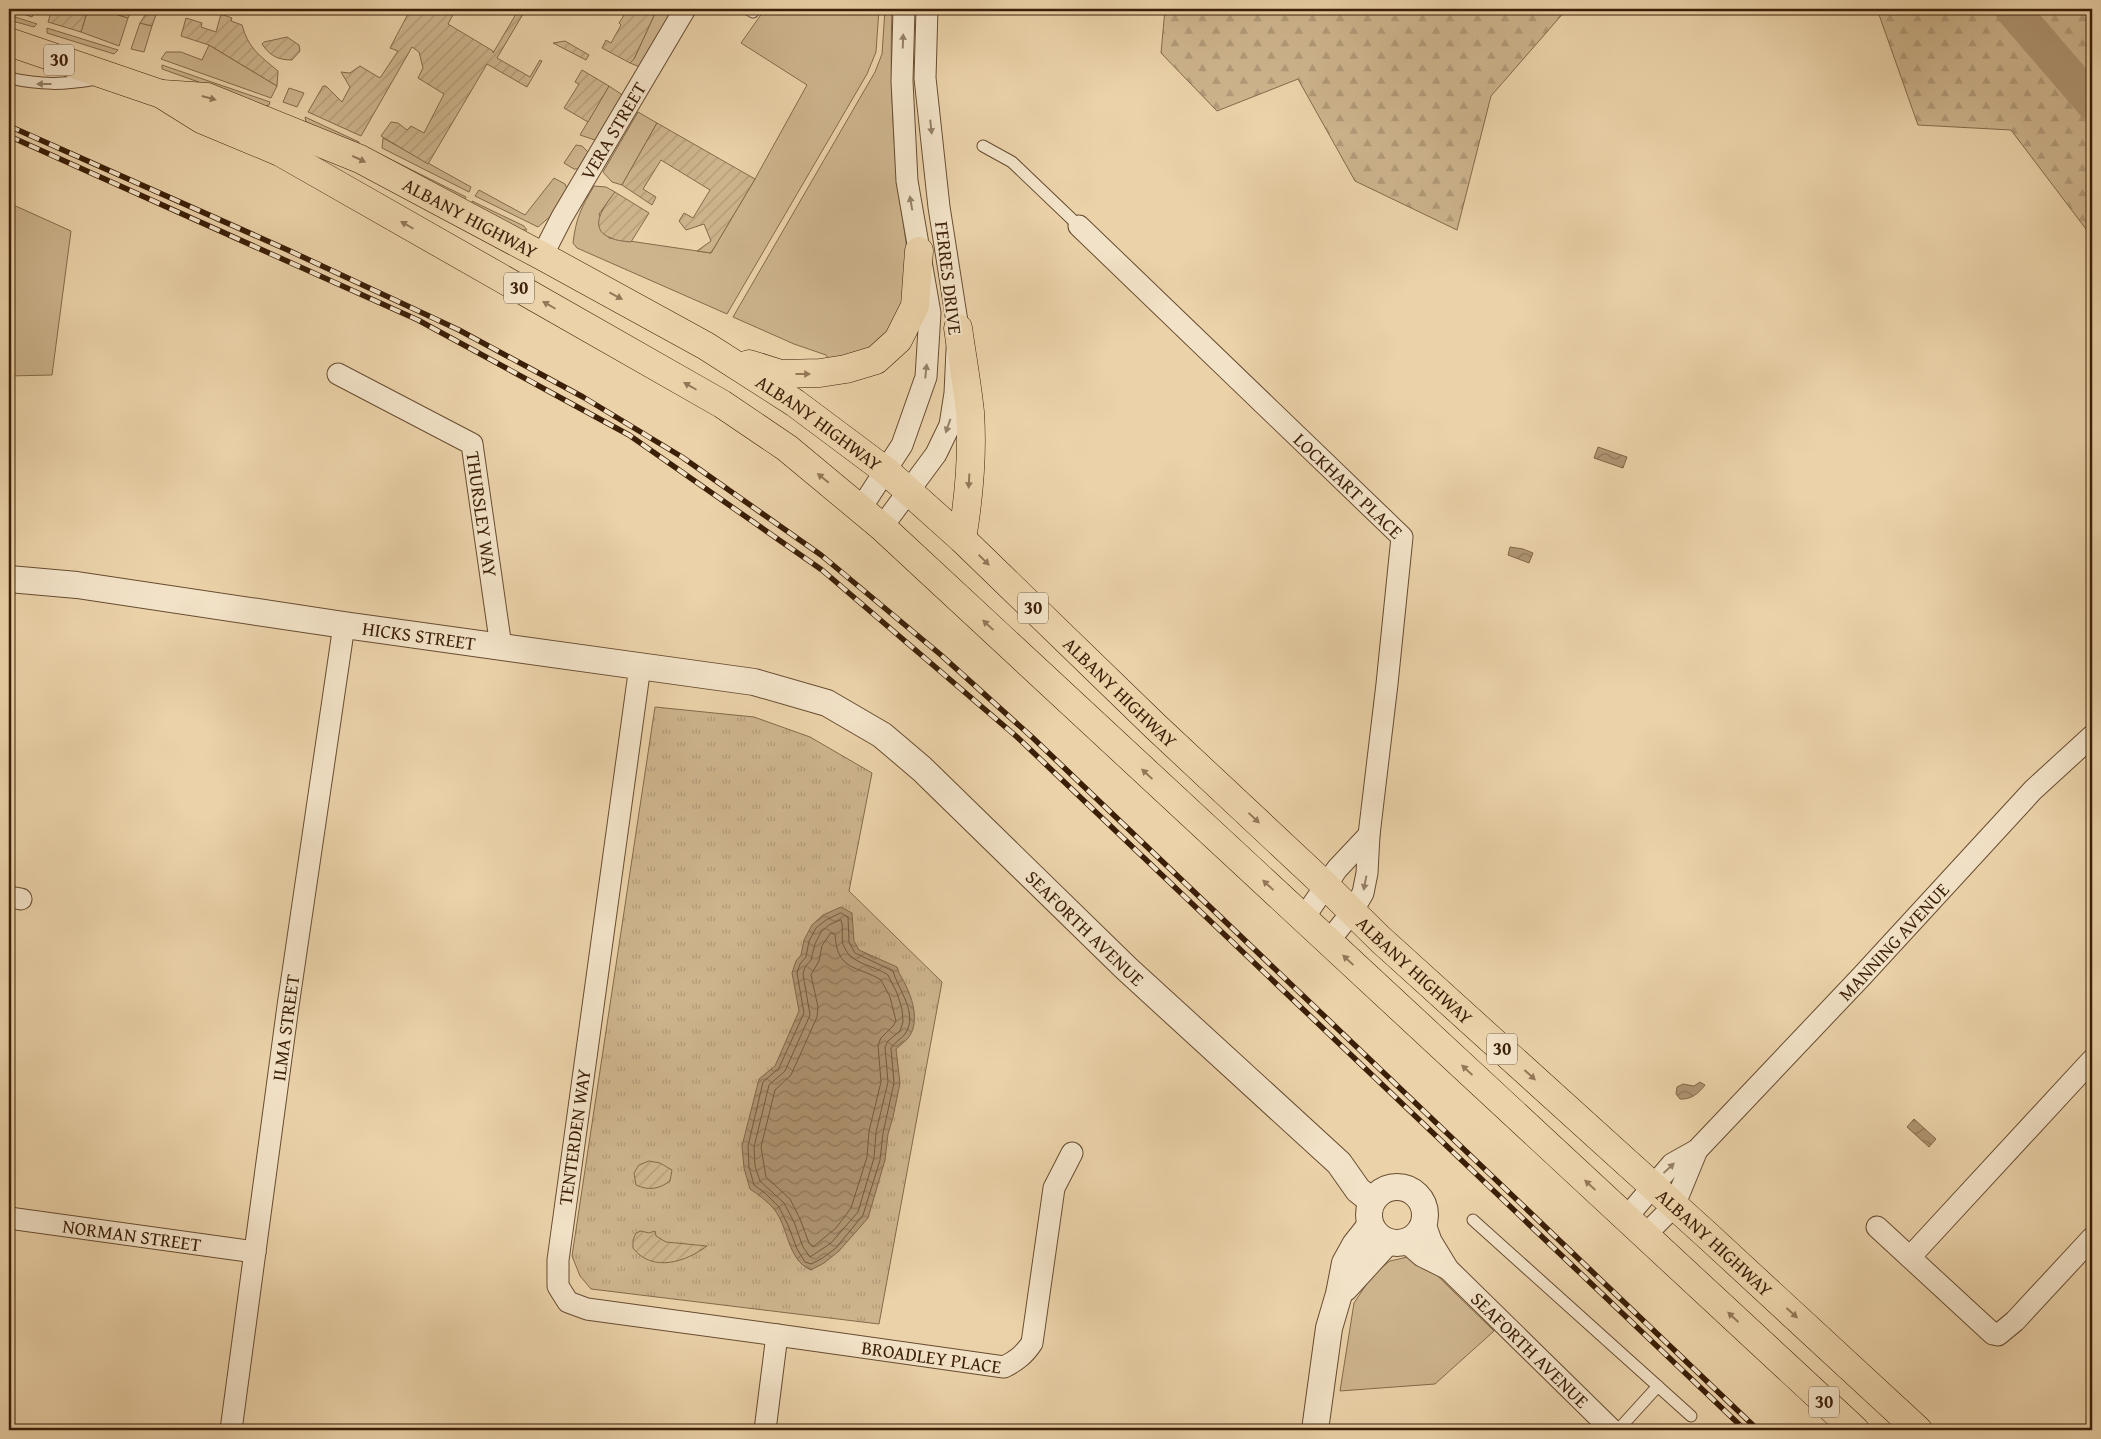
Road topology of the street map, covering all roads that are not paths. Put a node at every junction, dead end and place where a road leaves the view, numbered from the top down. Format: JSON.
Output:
{"nodes":[{"id":1,"x":686,"y":9,"type":"edge"},
{"id":2,"x":904,"y":9,"type":"edge"},
{"id":3,"x":927,"y":9,"type":"edge"},
{"id":4,"x":9,"y":42,"type":"edge"},
{"id":5,"x":110,"y":77,"type":"junction"},
{"id":6,"x":9,"y":78,"type":"edge"},
{"id":7,"x":160,"y":94,"type":"junction"},
{"id":8,"x":983,"y":146,"type":"dead end"},
{"id":9,"x":1079,"y":226,"type":"joint"},
{"id":10,"x":920,"y":251,"type":"junction"},
{"id":11,"x":542,"y":256,"type":"junction"},
{"id":12,"x":958,"y":328,"type":"junction"},
{"id":13,"x":722,"y":356,"type":"junction"},
{"id":14,"x":338,"y":374,"type":"dead end"},
{"id":15,"x":886,"y":471,"type":"junction"},
{"id":16,"x":910,"y":491,"type":"junction"},
{"id":17,"x":861,"y":508,"type":"junction"},
{"id":18,"x":882,"y":527,"type":"junction"},
{"id":19,"x":962,"y":539,"type":"junction"},
{"id":20,"x":9,"y":579,"type":"edge"},
{"id":21,"x":344,"y":625,"type":"junction"},
{"id":22,"x":501,"y":646,"type":"junction"},
{"id":23,"x":640,"y":666,"type":"junction"},
{"id":24,"x":827,"y":703,"type":"joint"},
{"id":25,"x":2092,"y":736,"type":"edge"},
{"id":26,"x":1369,"y":835,"type":"junction"},
{"id":27,"x":1326,"y":886,"type":"junction"},
{"id":28,"x":1352,"y":912,"type":"junction"},
{"id":29,"x":1303,"y":919,"type":"junction"},
{"id":30,"x":1328,"y":942,"type":"junction"},
{"id":31,"x":2092,"y":1060,"type":"edge"},
{"id":32,"x":1697,"y":1150,"type":"junction"},
{"id":33,"x":1072,"y":1153,"type":"dead end"},
{"id":34,"x":1339,"y":1163,"type":"junction"},
{"id":35,"x":1395,"y":1186,"type":"junction"},
{"id":36,"x":1652,"y":1186,"type":"junction"},
{"id":37,"x":1674,"y":1206,"type":"junction"},
{"id":38,"x":9,"y":1218,"type":"edge"},
{"id":39,"x":1473,"y":1220,"type":"dead end"},
{"id":40,"x":1424,"y":1221,"type":"junction"},
{"id":41,"x":1636,"y":1227,"type":"junction"},
{"id":42,"x":1877,"y":1227,"type":"dead end"},
{"id":43,"x":1384,"y":1228,"type":"junction"},
{"id":44,"x":2092,"y":1238,"type":"edge"},
{"id":45,"x":255,"y":1252,"type":"junction"},
{"id":46,"x":1910,"y":1257,"type":"junction"},
{"id":47,"x":1448,"y":1269,"type":"junction"},
{"id":48,"x":777,"y":1335,"type":"junction"},
{"id":49,"x":1658,"y":1386,"type":"junction"},
{"id":50,"x":1691,"y":1416,"type":"dead end"},
{"id":51,"x":231,"y":1430,"type":"edge"},
{"id":52,"x":765,"y":1430,"type":"edge"},
{"id":53,"x":1315,"y":1430,"type":"edge"},
{"id":54,"x":1612,"y":1430,"type":"edge"},
{"id":55,"x":1618,"y":1430,"type":"edge"},
{"id":56,"x":1855,"y":1430,"type":"edge"},
{"id":57,"x":1918,"y":1430,"type":"edge"}],
"edges":[{"from":1,"to":11,"type":"street","name":"VERA STREET"},
{"from":10,"to":2,"type":"street","name":"FERRES DRIVE","one_way":true},
{"from":3,"to":12,"type":"street","name":"FERRES DRIVE","one_way":true},
{"from":4,"to":5,"type":"highway","name":"ALBANY HIGHWAY","number":"30"},
{"from":5,"to":6,"type":"lane","one_way":true},
{"from":5,"to":7,"type":"highway","name":"ALBANY HIGHWAY","number":"30"},
{"from":7,"to":11,"type":"highway","name":"ALBANY HIGHWAY","number":"30","one_way":true},
{"from":17,"to":7,"type":"highway","name":"ALBANY HIGHWAY","number":"30","one_way":true},
{"from":8,"to":9,"type":"lane"},
{"from":9,"to":26,"type":"street","name":"LOCKHART PLACE"},
{"from":13,"to":10,"type":"highway","one_way":true},
{"from":15,"to":10,"type":"street","name":"FERRES DRIVE","one_way":true},
{"from":11,"to":13,"type":"highway","name":"ALBANY HIGHWAY","number":"30","one_way":true},
{"from":12,"to":16,"type":"street","name":"FERRES DRIVE","one_way":true},
{"from":12,"to":19,"type":"highway","one_way":true},
{"from":13,"to":15,"type":"highway","name":"ALBANY HIGHWAY","number":"30"},
{"from":14,"to":22,"type":"street","name":"THURSLEY WAY"},
{"from":15,"to":16,"type":"highway","name":"ALBANY HIGHWAY","number":"30"},
{"from":15,"to":17,"type":"street","name":"FERRES DRIVE"},
{"from":16,"to":18,"type":"street","name":"FERRES DRIVE"},
{"from":16,"to":19,"type":"highway","name":"ALBANY HIGHWAY","number":"30"},
{"from":17,"to":18,"type":"highway","name":"ALBANY HIGHWAY","number":"30"},
{"from":29,"to":18,"type":"highway","name":"ALBANY HIGHWAY","number":"30","one_way":true},
{"from":19,"to":27,"type":"highway","name":"ALBANY HIGHWAY","number":"30","one_way":true},
{"from":20,"to":21,"type":"street","name":"HICKS STREET"},
{"from":21,"to":22,"type":"street","name":"HICKS STREET"},
{"from":21,"to":45,"type":"street","name":"ILMA STREET"},
{"from":22,"to":23,"type":"street","name":"HICKS STREET"},
{"from":23,"to":24,"type":"street","name":"HICKS STREET"},
{"from":23,"to":48,"type":"street","name":"TENTERDEN WAY"},
{"from":24,"to":34,"type":"street","name":"SEAFORTH AVENUE"},
{"from":25,"to":32,"type":"street","name":"MANNING AVENUE"},
{"from":26,"to":27,"type":"street"},
{"from":26,"to":28,"type":"street","name":"LOCKHART PLACE","one_way":true},
{"from":27,"to":28,"type":"highway","name":"ALBANY HIGHWAY","number":"30"},
{"from":27,"to":29,"type":"street"},
{"from":28,"to":30,"type":"street","name":"LOCKHART PLACE"},
{"from":28,"to":36,"type":"highway","name":"ALBANY HIGHWAY","number":"30","one_way":true},
{"from":29,"to":30,"type":"highway","name":"ALBANY HIGHWAY","number":"30"},
{"from":41,"to":30,"type":"highway","name":"ALBANY HIGHWAY","number":"30","one_way":true},
{"from":31,"to":46,"type":"street"},
{"from":36,"to":32,"type":"street","name":"MANNING AVENUE","one_way":true},
{"from":32,"to":37,"type":"street","name":"MANNING AVENUE"},
{"from":33,"to":48,"type":"street","name":"BROADLEY PLACE"},
{"from":34,"to":35,"type":"street","name":"SEAFORTH AVENUE"},
{"from":34,"to":43,"type":"street","name":"SEAFORTH AVENUE"},
{"from":35,"to":40,"type":"street"},
{"from":35,"to":43,"type":"street"},
{"from":36,"to":37,"type":"highway","name":"ALBANY HIGHWAY","number":"30"},
{"from":36,"to":41,"type":"street","name":"MANNING AVENUE"},
{"from":37,"to":41,"type":"street","name":"MANNING AVENUE"},
{"from":37,"to":57,"type":"highway","name":"ALBANY HIGHWAY","number":"30","one_way":true},
{"from":38,"to":45,"type":"street","name":"NORMAN STREET"},
{"from":39,"to":49,"type":"lane"},
{"from":40,"to":43,"type":"street"},
{"from":40,"to":47,"type":"street","name":"SEAFORTH AVENUE"},
{"from":56,"to":41,"type":"highway","name":"ALBANY HIGHWAY","number":"30","one_way":true},
{"from":42,"to":46,"type":"street"},
{"from":43,"to":47,"type":"street","name":"SEAFORTH AVENUE"},
{"from":43,"to":53,"type":"street"},
{"from":44,"to":46,"type":"street"},
{"from":45,"to":51,"type":"street","name":"ILMA STREET"},
{"from":47,"to":54,"type":"street","name":"SEAFORTH AVENUE"},
{"from":48,"to":52,"type":"street"},
{"from":49,"to":50,"type":"lane"},
{"from":49,"to":55,"type":"lane"}]}
